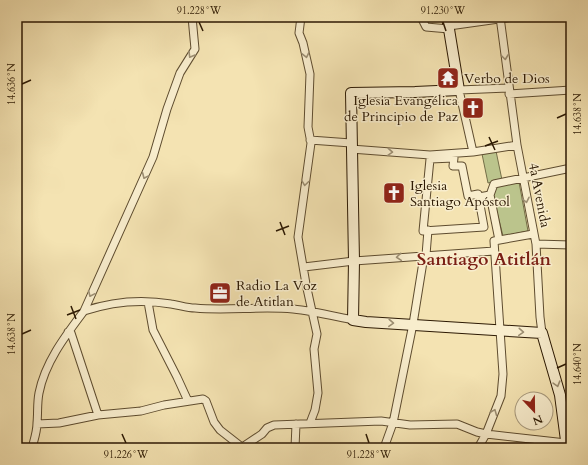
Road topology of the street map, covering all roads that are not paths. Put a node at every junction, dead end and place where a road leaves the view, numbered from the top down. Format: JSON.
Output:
{"nodes":[{"id":1,"x":192,"y":17,"type":"edge"},
{"id":2,"x":301,"y":17,"type":"edge"},
{"id":3,"x":421,"y":17,"type":"edge"},
{"id":4,"x":514,"y":17,"type":"edge"},
{"id":5,"x":500,"y":18,"type":"edge"},
{"id":6,"x":448,"y":24,"type":"edge"},
{"id":7,"x":459,"y":90,"type":"junction"},
{"id":8,"x":571,"y":90,"type":"edge"},
{"id":9,"x":509,"y":91,"type":"junction"},
{"id":10,"x":310,"y":140,"type":"junction"},
{"id":11,"x":516,"y":145,"type":"junction"},
{"id":12,"x":351,"y":146,"type":"junction"},
{"id":13,"x":473,"y":152,"type":"junction"},
{"id":14,"x":571,"y":168,"type":"edge"},
{"id":15,"x":522,"y":178,"type":"junction"},
{"id":16,"x":490,"y":195,"type":"junction"},
{"id":17,"x":478,"y":197,"type":"junction"},
{"id":18,"x":428,"y":230,"type":"junction"},
{"id":19,"x":534,"y":234,"type":"junction"},
{"id":20,"x":499,"y":240,"type":"junction"},
{"id":21,"x":536,"y":244,"type":"junction"},
{"id":22,"x":571,"y":245,"type":"edge"},
{"id":23,"x":494,"y":251,"type":"junction"},
{"id":24,"x":426,"y":255,"type":"junction"},
{"id":25,"x":354,"y":260,"type":"junction"},
{"id":26,"x":304,"y":267,"type":"junction"},
{"id":27,"x":148,"y":302,"type":"junction"},
{"id":28,"x":84,"y":311,"type":"junction"},
{"id":29,"x":313,"y":312,"type":"junction"},
{"id":30,"x":352,"y":320,"type":"junction"},
{"id":31,"x":413,"y":324,"type":"junction"},
{"id":32,"x":500,"y":330,"type":"junction"},
{"id":33,"x":68,"y":332,"type":"junction"},
{"id":34,"x":542,"y":333,"type":"junction"},
{"id":35,"x":188,"y":401,"type":"junction"},
{"id":36,"x":98,"y":414,"type":"junction"},
{"id":37,"x":310,"y":423,"type":"junction"},
{"id":38,"x":393,"y":423,"type":"junction"},
{"id":39,"x":37,"y":424,"type":"junction"},
{"id":40,"x":296,"y":424,"type":"junction"},
{"id":41,"x":486,"y":434,"type":"junction"},
{"id":42,"x":567,"y":445,"type":"edge"},
{"id":43,"x":32,"y":448,"type":"edge"},
{"id":44,"x":242,"y":448,"type":"edge"},
{"id":45,"x":295,"y":448,"type":"edge"},
{"id":46,"x":384,"y":448,"type":"edge"},
{"id":47,"x":478,"y":448,"type":"edge"}],
"edges":[{"from":1,"to":28,"type":"street","one_way":true},
{"from":2,"to":10,"type":"street","one_way":true},
{"from":3,"to":6,"type":"street"},
{"from":4,"to":5,"type":"street"},
{"from":5,"to":6,"type":"street"},
{"from":5,"to":9,"type":"street","name":"4a Avenida","one_way":true},
{"from":6,"to":7,"type":"main road"},
{"from":7,"to":9,"type":"street"},
{"from":7,"to":12,"type":"main road"},
{"from":7,"to":13,"type":"street"},
{"from":8,"to":9,"type":"street"},
{"from":9,"to":11,"type":"street","name":"4a Avenida"},
{"from":10,"to":12,"type":"street"},
{"from":10,"to":26,"type":"street","one_way":true},
{"from":11,"to":13,"type":"street"},
{"from":11,"to":15,"type":"street","name":"4a Avenida"},
{"from":12,"to":13,"type":"street","one_way":true},
{"from":12,"to":25,"type":"main road"},
{"from":14,"to":15,"type":"street"},
{"from":15,"to":16,"type":"street"},
{"from":15,"to":19,"type":"street","name":"4a Avenida","one_way":true},
{"from":16,"to":17,"type":"street"},
{"from":16,"to":20,"type":"street"},
{"from":17,"to":18,"type":"street"},
{"from":17,"to":18,"type":"street"},
{"from":18,"to":24,"type":"street"},
{"from":19,"to":20,"type":"street"},
{"from":19,"to":21,"type":"street","name":"4a Avenida"},
{"from":20,"to":23,"type":"street"},
{"from":21,"to":22,"type":"street"},
{"from":21,"to":34,"type":"street","name":"4a Avenida"},
{"from":23,"to":24,"type":"street"},
{"from":23,"to":32,"type":"street"},
{"from":24,"to":25,"type":"street","one_way":true},
{"from":24,"to":31,"type":"street"},
{"from":25,"to":26,"type":"street"},
{"from":25,"to":30,"type":"main road"},
{"from":26,"to":29,"type":"street"},
{"from":27,"to":28,"type":"street"},
{"from":27,"to":29,"type":"street"},
{"from":27,"to":35,"type":"street"},
{"from":28,"to":33,"type":"street"},
{"from":29,"to":30,"type":"street"},
{"from":29,"to":37,"type":"street"},
{"from":30,"to":31,"type":"main road","one_way":true},
{"from":31,"to":32,"type":"main road"},
{"from":31,"to":38,"type":"street"},
{"from":32,"to":34,"type":"main road","one_way":true},
{"from":41,"to":32,"type":"street","one_way":true},
{"from":33,"to":36,"type":"street"},
{"from":33,"to":39,"type":"street"},
{"from":34,"to":42,"type":"main road","name":"4a Avenida","one_way":true},
{"from":35,"to":36,"type":"street"},
{"from":35,"to":44,"type":"street"},
{"from":36,"to":39,"type":"street"},
{"from":37,"to":38,"type":"street"},
{"from":37,"to":40,"type":"street"},
{"from":38,"to":41,"type":"street"},
{"from":38,"to":46,"type":"street"},
{"from":39,"to":43,"type":"street"},
{"from":40,"to":44,"type":"street"},
{"from":40,"to":45,"type":"street"},
{"from":41,"to":42,"type":"street"},
{"from":41,"to":47,"type":"street"}]}
